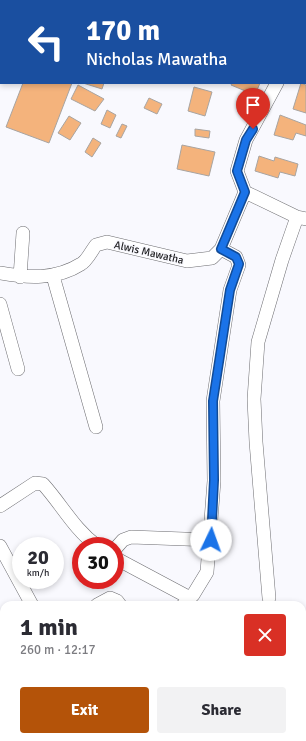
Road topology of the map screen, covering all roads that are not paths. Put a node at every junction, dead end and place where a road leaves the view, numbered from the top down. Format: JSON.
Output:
{"nodes":[{"id":1,"x":276,"y":84,"type":"edge"},
{"id":2,"x":245,"y":192,"type":"junction"},
{"id":3,"x":301,"y":218,"type":"edge"},
{"id":4,"x":23,"y":233,"type":"dead end"},
{"id":5,"x":221,"y":249,"type":"junction"},
{"id":6,"x":0,"y":273,"type":"edge"},
{"id":7,"x":53,"y":276,"type":"junction"},
{"id":8,"x":20,"y":277,"type":"junction"},
{"id":9,"x":0,"y":304,"type":"edge"},
{"id":10,"x":18,"y":369,"type":"dead end"},
{"id":11,"x":96,"y":427,"type":"dead end"},
{"id":12,"x":0,"y":506,"type":"edge"},
{"id":13,"x":86,"y":537,"type":"edge"},
{"id":14,"x":124,"y":540,"type":"edge"},
{"id":15,"x":211,"y":540,"type":"junction"},
{"id":16,"x":0,"y":546,"type":"edge"},
{"id":17,"x":124,"y":564,"type":"edge"},
{"id":18,"x":269,"y":598,"type":"dead end"},
{"id":19,"x":30,"y":601,"type":"edge"},
{"id":20,"x":104,"y":601,"type":"edge"},
{"id":21,"x":117,"y":601,"type":"edge"},
{"id":22,"x":184,"y":601,"type":"edge"},
{"id":23,"x":187,"y":601,"type":"edge"}],
"edges":[{"from":1,"to":2,"type":"street"},
{"from":2,"to":3,"type":"street"},
{"from":2,"to":5,"type":"street"},
{"from":3,"to":18,"type":"street"},
{"from":4,"to":8,"type":"street"},
{"from":5,"to":7,"type":"street","name":"Alwis Mawatha"},
{"from":5,"to":15,"type":"street"},
{"from":6,"to":8,"type":"street","name":"Alwis Mawatha"},
{"from":7,"to":8,"type":"street","name":"Alwis Mawatha"},
{"from":7,"to":11,"type":"street"},
{"from":9,"to":10,"type":"street"},
{"from":12,"to":13,"type":"street"},
{"from":14,"to":15,"type":"street"},
{"from":15,"to":23,"type":"street"},
{"from":16,"to":19,"type":"street"},
{"from":17,"to":22,"type":"street"},
{"from":20,"to":21,"type":"street"}]}
